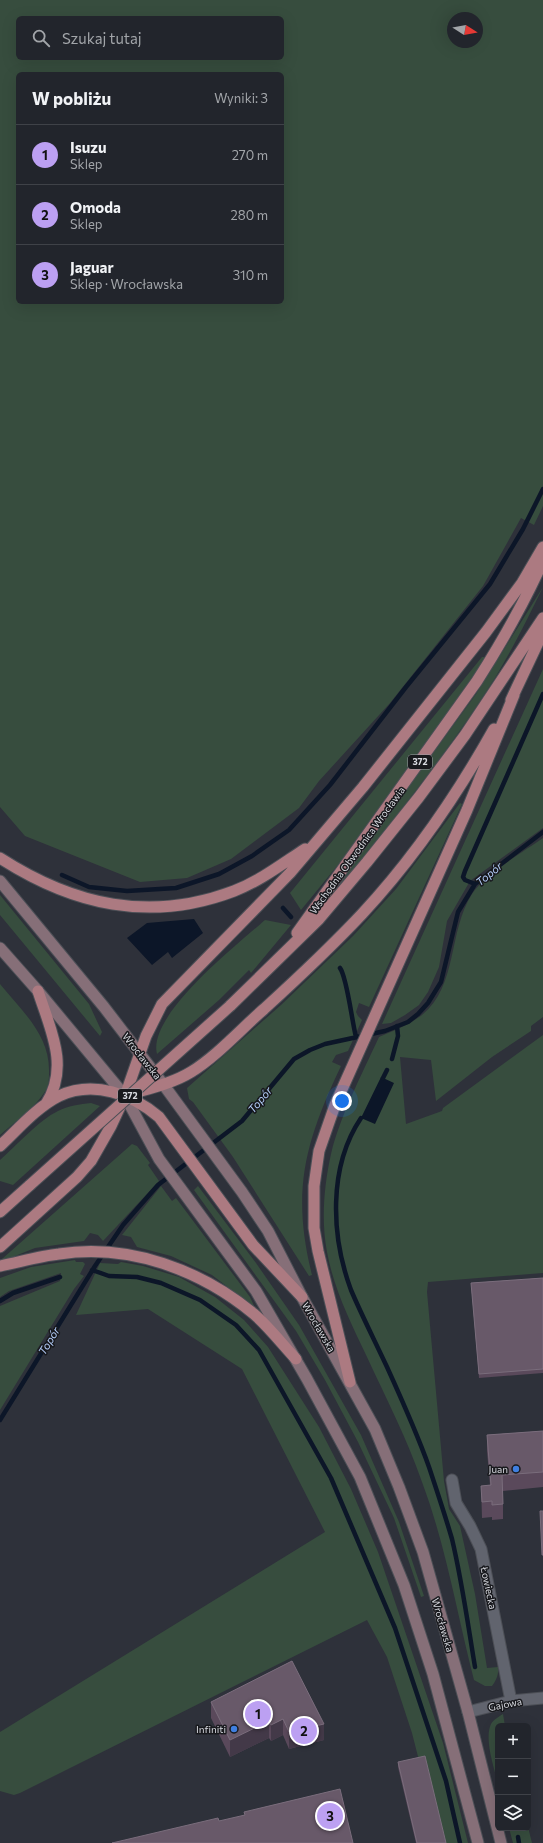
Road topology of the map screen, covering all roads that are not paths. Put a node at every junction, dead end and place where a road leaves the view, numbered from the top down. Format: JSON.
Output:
{"nodes":[{"id":1,"x":543,"y":547,"type":"edge"},
{"id":2,"x":543,"y":561,"type":"edge"},
{"id":3,"x":543,"y":618,"type":"edge"},
{"id":4,"x":543,"y":632,"type":"edge"},
{"id":5,"x":514,"y":695,"type":"junction"},
{"id":6,"x":316,"y":843,"type":"junction"},
{"id":7,"x":0,"y":858,"type":"edge"},
{"id":8,"x":0,"y":881,"type":"edge"},
{"id":9,"x":0,"y":948,"type":"edge"},
{"id":10,"x":282,"y":954,"type":"junction"},
{"id":11,"x":38,"y":991,"type":"junction"},
{"id":12,"x":139,"y":1053,"type":"junction"},
{"id":13,"x":163,"y":1084,"type":"junction"},
{"id":14,"x":125,"y":1096,"type":"junction"},
{"id":15,"x":45,"y":1106,"type":"junction"},
{"id":16,"x":0,"y":1146,"type":"edge"},
{"id":17,"x":0,"y":1212,"type":"edge"},
{"id":18,"x":0,"y":1246,"type":"edge"},
{"id":19,"x":0,"y":1266,"type":"edge"},
{"id":20,"x":302,"y":1297,"type":"junction"},
{"id":21,"x":296,"y":1358,"type":"junction"},
{"id":22,"x":350,"y":1382,"type":"junction"},
{"id":23,"x":452,"y":1480,"type":"dead end"},
{"id":24,"x":543,"y":1698,"type":"edge"},
{"id":25,"x":511,"y":1702,"type":"junction"},
{"id":26,"x":468,"y":1712,"type":"junction"},
{"id":27,"x":478,"y":1843,"type":"edge"},
{"id":28,"x":501,"y":1843,"type":"edge"}],
"edges":[{"from":1,"to":6,"type":"main road"},
{"from":2,"to":10,"type":"main road","name":"Wschodnia Obwodnica Wrocławia","number":"372"},
{"from":3,"to":10,"type":"main road","name":"Wschodnia Obwodnica Wrocławia","number":"372"},
{"from":4,"to":5,"type":"main road"},
{"from":5,"to":13,"type":"main road"},
{"from":5,"to":22,"type":"main road"},
{"from":6,"to":7,"type":"main road"},
{"from":6,"to":12,"type":"main road"},
{"from":8,"to":12,"type":"main road","name":"Wrocławska"},
{"from":9,"to":11,"type":"main road"},
{"from":10,"to":17,"type":"main road","name":"Wschodnia Obwodnica Wrocławia","number":"372","bridge":true},
{"from":11,"to":14,"type":"main road"},
{"from":11,"to":15,"type":"main road"},
{"from":12,"to":13,"type":"main road","name":"Wrocławska"},
{"from":12,"to":14,"type":"main road"},
{"from":13,"to":14,"type":"main road"},
{"from":13,"to":20,"type":"main road","name":"Wrocławska"},
{"from":14,"to":15,"type":"main road"},
{"from":14,"to":18,"type":"main road"},
{"from":14,"to":20,"type":"main road"},
{"from":14,"to":21,"type":"main road"},
{"from":15,"to":16,"type":"main road"},
{"from":19,"to":21,"type":"main road"},
{"from":20,"to":22,"type":"main road","name":"Wrocławska"},
{"from":21,"to":27,"type":"main road"},
{"from":22,"to":26,"type":"main road","name":"Wrocławska"},
{"from":23,"to":25,"type":"street","name":"Łowiecka"},
{"from":24,"to":25,"type":"street","name":"Gajowa"},
{"from":25,"to":26,"type":"street","name":"Gajowa"},
{"from":26,"to":28,"type":"main road","name":"Wrocławska"}]}
